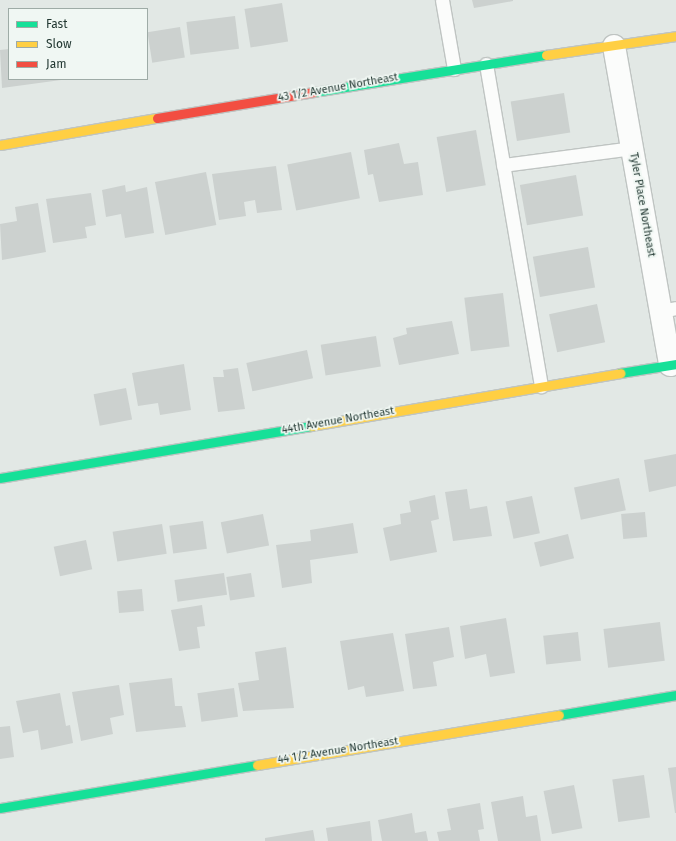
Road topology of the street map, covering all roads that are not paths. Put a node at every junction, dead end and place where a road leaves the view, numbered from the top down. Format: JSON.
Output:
{"nodes":[{"id":1,"x":442,"y":0,"type":"edge"},
{"id":2,"x":676,"y":36,"type":"edge"},
{"id":3,"x":614,"y":46,"type":"junction"},
{"id":4,"x":486,"y":64,"type":"junction"},
{"id":5,"x":454,"y":69,"type":"junction"},
{"id":6,"x":0,"y":146,"type":"edge"},
{"id":7,"x":632,"y":148,"type":"junction"},
{"id":8,"x":503,"y":165,"type":"junction"},
{"id":9,"x":668,"y":310,"type":"edge"},
{"id":10,"x":673,"y":364,"type":"edge"},
{"id":11,"x":541,"y":386,"type":"junction"},
{"id":12,"x":0,"y":478,"type":"edge"},
{"id":13,"x":676,"y":694,"type":"edge"},
{"id":14,"x":0,"y":808,"type":"edge"}],
"edges":[{"from":1,"to":5,"type":"lane"},
{"from":2,"to":3,"type":"street","name":"43 1/2 Avenue Northeast"},
{"from":3,"to":4,"type":"street","name":"43 1/2 Avenue Northeast"},
{"from":3,"to":7,"type":"street","name":"Tyler Place Northeast"},
{"from":4,"to":5,"type":"street","name":"43 1/2 Avenue Northeast"},
{"from":4,"to":8,"type":"lane"},
{"from":5,"to":6,"type":"street","name":"43 1/2 Avenue Northeast"},
{"from":7,"to":8,"type":"lane"},
{"from":7,"to":9,"type":"street","name":"Tyler Place Northeast"},
{"from":8,"to":11,"type":"lane"},
{"from":9,"to":10,"type":"street","name":"Tyler Place Northeast"},
{"from":10,"to":11,"type":"street","name":"44th Avenue Northeast"},
{"from":11,"to":12,"type":"street","name":"44th Avenue Northeast"},
{"from":13,"to":14,"type":"street","name":"44 1/2 Avenue Northeast"}]}
